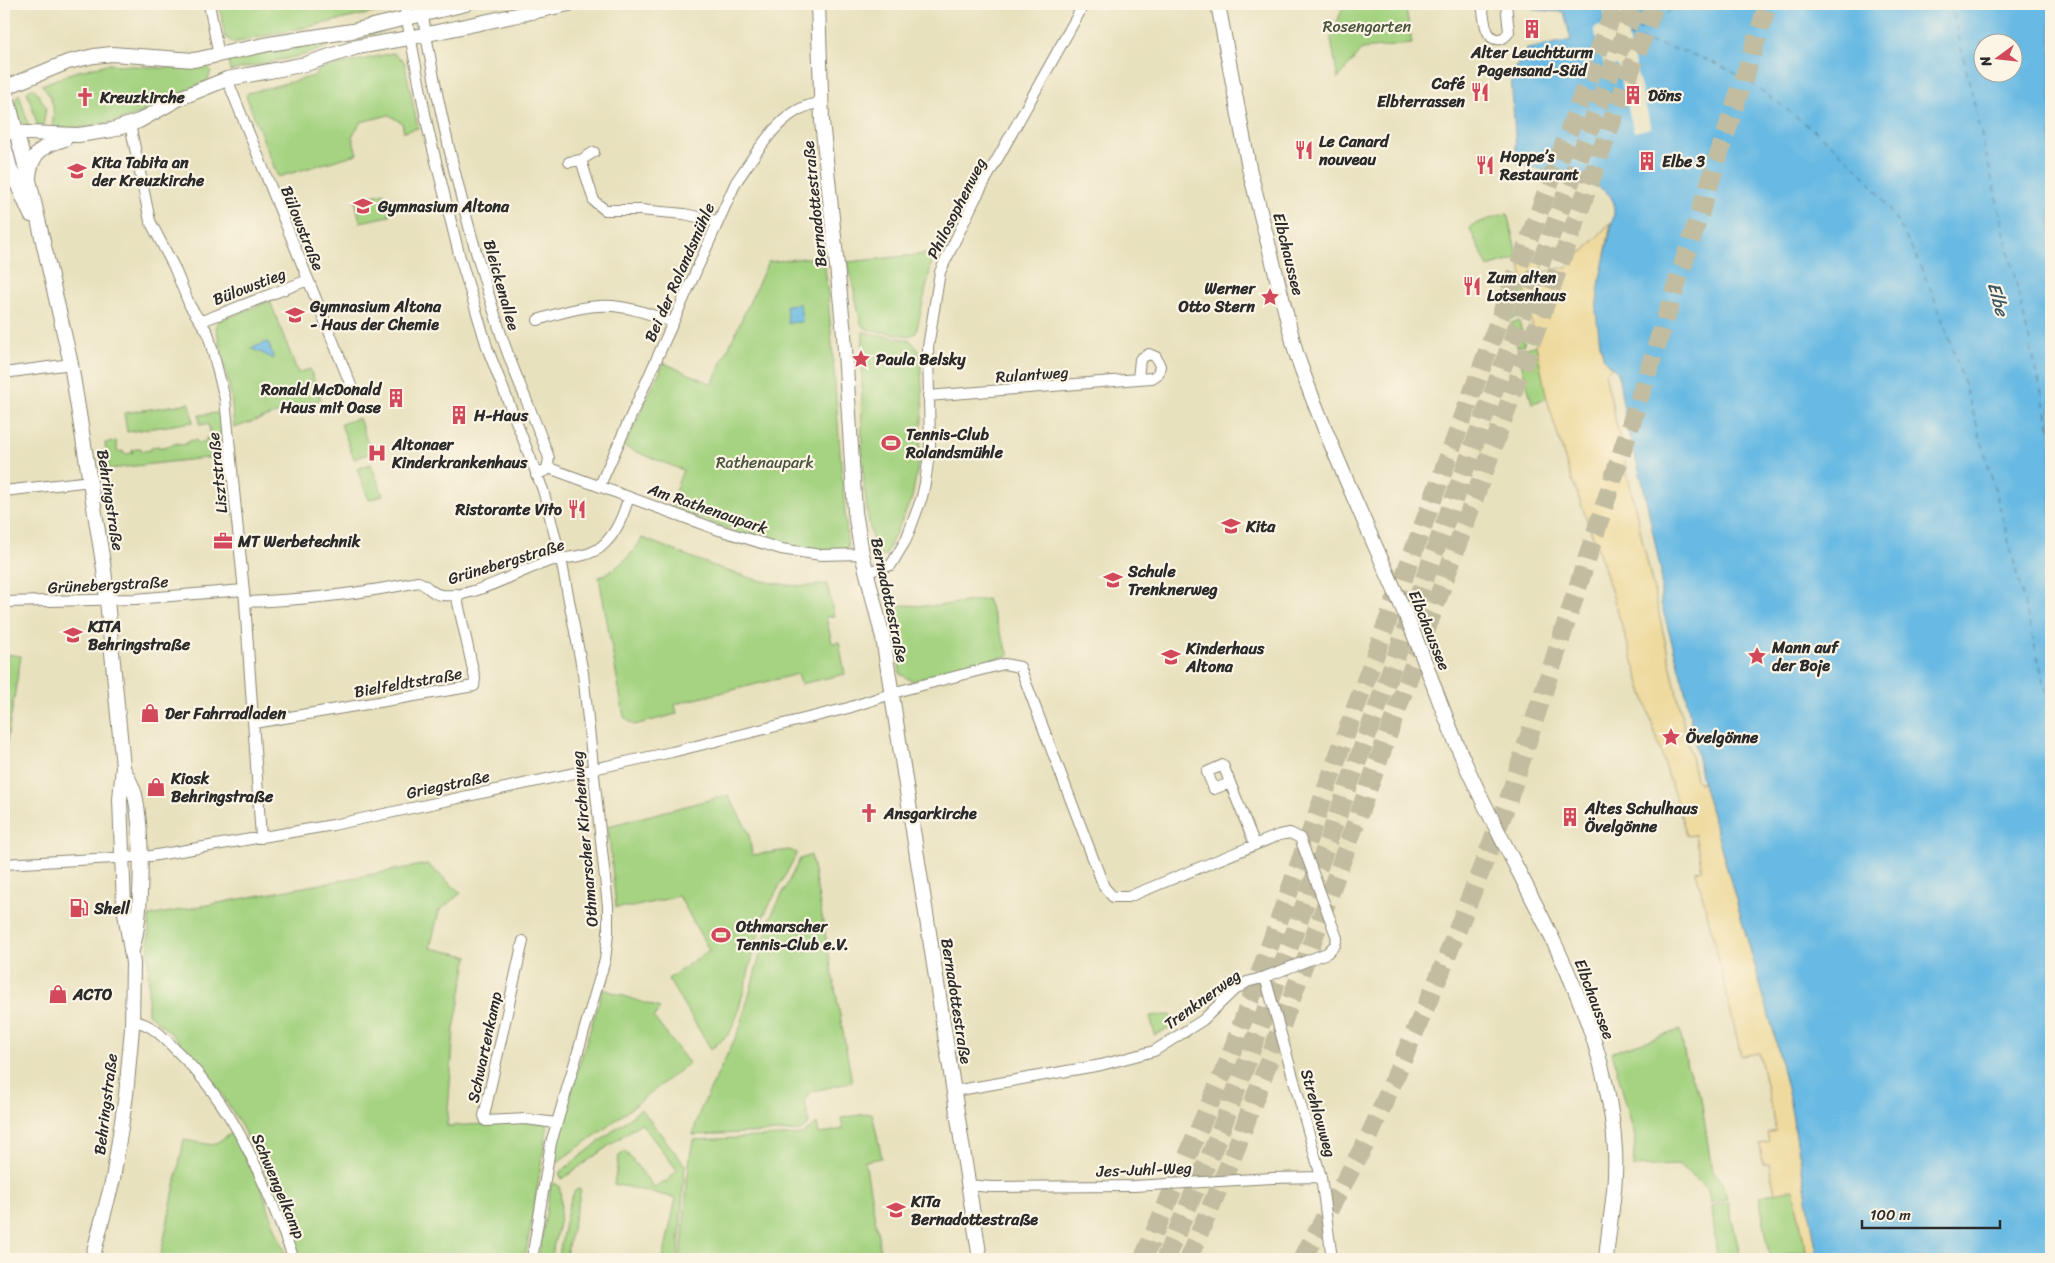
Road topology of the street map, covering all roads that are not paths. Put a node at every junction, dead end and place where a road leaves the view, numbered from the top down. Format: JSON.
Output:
{"nodes":[{"id":1,"x":209,"y":4,"type":"edge"},
{"id":2,"x":404,"y":4,"type":"edge"},
{"id":3,"x":466,"y":4,"type":"edge"},
{"id":4,"x":569,"y":4,"type":"edge"},
{"id":5,"x":818,"y":4,"type":"edge"},
{"id":6,"x":1084,"y":4,"type":"edge"},
{"id":7,"x":1218,"y":4,"type":"edge"},
{"id":8,"x":1482,"y":4,"type":"edge"},
{"id":9,"x":1506,"y":4,"type":"edge"},
{"id":10,"x":421,"y":9,"type":"edge"},
{"id":11,"x":406,"y":18,"type":"junction"},
{"id":12,"x":425,"y":35,"type":"junction"},
{"id":13,"x":409,"y":38,"type":"junction"},
{"id":14,"x":219,"y":56,"type":"junction"},
{"id":15,"x":227,"y":78,"type":"junction"},
{"id":16,"x":4,"y":87,"type":"edge"},
{"id":17,"x":821,"y":103,"type":"junction"},
{"id":18,"x":130,"y":124,"type":"junction"},
{"id":19,"x":9,"y":132,"type":"edge"},
{"id":20,"x":78,"y":135,"type":"junction"},
{"id":21,"x":4,"y":145,"type":"edge"},
{"id":22,"x":594,"y":152,"type":"dead end"},
{"id":23,"x":582,"y":160,"type":"junction"},
{"id":24,"x":569,"y":162,"type":"dead end"},
{"id":25,"x":29,"y":180,"type":"junction"},
{"id":26,"x":716,"y":221,"type":"junction"},
{"id":27,"x":43,"y":241,"type":"junction"},
{"id":28,"x":308,"y":280,"type":"junction"},
{"id":29,"x":538,"y":320,"type":"dead end"},
{"id":30,"x":202,"y":321,"type":"junction"},
{"id":31,"x":673,"y":323,"type":"junction"},
{"id":32,"x":71,"y":364,"type":"junction"},
{"id":33,"x":4,"y":373,"type":"edge"},
{"id":34,"x":1138,"y":380,"type":"dead end"},
{"id":35,"x":352,"y":388,"type":"dead end"},
{"id":36,"x":928,"y":396,"type":"junction"},
{"id":37,"x":548,"y":468,"type":"junction"},
{"id":38,"x":536,"y":475,"type":"junction"},
{"id":39,"x":91,"y":481,"type":"junction"},
{"id":40,"x":600,"y":485,"type":"junction"},
{"id":41,"x":4,"y":490,"type":"edge"},
{"id":42,"x":629,"y":497,"type":"junction"},
{"id":43,"x":862,"y":554,"type":"junction"},
{"id":44,"x":561,"y":559,"type":"junction"},
{"id":45,"x":867,"y":572,"type":"junction"},
{"id":46,"x":243,"y":590,"type":"junction"},
{"id":47,"x":456,"y":594,"type":"junction"},
{"id":48,"x":107,"y":600,"type":"junction"},
{"id":49,"x":4,"y":602,"type":"edge"},
{"id":50,"x":245,"y":602,"type":"junction"},
{"id":51,"x":891,"y":694,"type":"junction"},
{"id":52,"x":254,"y":723,"type":"junction"},
{"id":53,"x":123,"y":767,"type":"junction"},
{"id":54,"x":592,"y":768,"type":"junction"},
{"id":55,"x":1230,"y":783,"type":"dead end"},
{"id":56,"x":261,"y":838,"type":"junction"},
{"id":57,"x":1255,"y":845,"type":"junction"},
{"id":58,"x":139,"y":856,"type":"junction"},
{"id":59,"x":123,"y":858,"type":"junction"},
{"id":60,"x":4,"y":864,"type":"edge"},
{"id":61,"x":523,"y":941,"type":"dead end"},
{"id":62,"x":132,"y":951,"type":"junction"},
{"id":63,"x":1265,"y":977,"type":"junction"},
{"id":64,"x":132,"y":1021,"type":"junction"},
{"id":65,"x":954,"y":1091,"type":"junction"},
{"id":66,"x":556,"y":1123,"type":"junction"},
{"id":67,"x":1321,"y":1177,"type":"junction"},
{"id":68,"x":968,"y":1185,"type":"junction"},
{"id":69,"x":92,"y":1259,"type":"edge"},
{"id":70,"x":294,"y":1259,"type":"edge"},
{"id":71,"x":532,"y":1259,"type":"edge"},
{"id":72,"x":980,"y":1259,"type":"edge"},
{"id":73,"x":1332,"y":1259,"type":"edge"},
{"id":74,"x":1606,"y":1259,"type":"edge"}],
"edges":[{"from":1,"to":14,"type":"street"},
{"from":2,"to":11,"type":"street","name":"Bleickenallee"},
{"from":3,"to":10,"type":"main road"},
{"from":4,"to":12,"type":"main road"},
{"from":5,"to":17,"type":"main road","name":"Bernadottestraße"},
{"from":6,"to":36,"type":"street","name":"Philosophenweg"},
{"from":7,"to":74,"type":"main road","name":"Elbchaussee"},
{"from":8,"to":9,"type":"street"},
{"from":10,"to":11,"type":"main road"},
{"from":10,"to":12,"type":"street","name":"Bleickenallee"},
{"from":11,"to":13,"type":"street","name":"Bleickenallee"},
{"from":11,"to":14,"type":"main road"},
{"from":12,"to":13,"type":"main road"},
{"from":12,"to":37,"type":"street","name":"Bleickenallee"},
{"from":13,"to":15,"type":"main road"},
{"from":13,"to":38,"type":"street","name":"Bleickenallee"},
{"from":14,"to":15,"type":"main road"},
{"from":14,"to":16,"type":"main road"},
{"from":15,"to":18,"type":"main road"},
{"from":15,"to":28,"type":"street","name":"Bülowstraße"},
{"from":16,"to":19,"type":"main road","name":"Behringstraße"},
{"from":17,"to":26,"type":"street","name":"Bei der Rolandsmühle"},
{"from":17,"to":43,"type":"main road","name":"Bernadottestraße"},
{"from":18,"to":20,"type":"main road"},
{"from":18,"to":30,"type":"street","name":"Lisztstraße"},
{"from":19,"to":20,"type":"main road"},
{"from":19,"to":25,"type":"main road","name":"Behringstraße"},
{"from":20,"to":25,"type":"main road"},
{"from":21,"to":27,"type":"main road","name":"Behringstraße"},
{"from":22,"to":23,"type":"street"},
{"from":23,"to":24,"type":"street"},
{"from":23,"to":26,"type":"street"},
{"from":25,"to":27,"type":"main road","name":"Behringstraße"},
{"from":26,"to":31,"type":"street","name":"Bei der Rolandsmühle"},
{"from":27,"to":32,"type":"main road","name":"Behringstraße"},
{"from":28,"to":30,"type":"street","name":"Bülowstieg"},
{"from":28,"to":35,"type":"street","name":"Bülowstraße"},
{"from":29,"to":31,"type":"street"},
{"from":30,"to":46,"type":"street","name":"Lisztstraße"},
{"from":31,"to":40,"type":"street","name":"Bei der Rolandsmühle"},
{"from":32,"to":33,"type":"street"},
{"from":32,"to":39,"type":"main road","name":"Behringstraße"},
{"from":34,"to":36,"type":"street","name":"Rulantweg"},
{"from":36,"to":45,"type":"street","name":"Philosophenweg"},
{"from":37,"to":38,"type":"street"},
{"from":37,"to":40,"type":"street","name":"Am Rathenaupark"},
{"from":38,"to":44,"type":"street","name":"Bleickenallee"},
{"from":39,"to":41,"type":"street"},
{"from":39,"to":48,"type":"main road","name":"Behringstraße"},
{"from":40,"to":42,"type":"street","name":"Am Rathenaupark"},
{"from":42,"to":43,"type":"street","name":"Am Rathenaupark"},
{"from":42,"to":44,"type":"street","name":"Grünebergstraße"},
{"from":43,"to":45,"type":"main road","name":"Bernadottestraße"},
{"from":44,"to":47,"type":"street","name":"Grünebergstraße"},
{"from":44,"to":54,"type":"street","name":"Othmarscher Kirchenweg"},
{"from":45,"to":51,"type":"main road","name":"Bernadottestraße"},
{"from":46,"to":48,"type":"street","name":"Grünebergstraße"},
{"from":46,"to":50,"type":"street","name":"Lisztstraße"},
{"from":47,"to":50,"type":"street","name":"Grünebergstraße"},
{"from":47,"to":52,"type":"street","name":"Bielfeldtstraße"},
{"from":48,"to":49,"type":"street","name":"Grünebergstraße"},
{"from":48,"to":53,"type":"main road","name":"Behringstraße"},
{"from":50,"to":52,"type":"street","name":"Lisztstraße"},
{"from":51,"to":54,"type":"street","name":"Griegstraße"},
{"from":51,"to":57,"type":"street","name":"Trenknerweg"},
{"from":51,"to":65,"type":"main road","name":"Bernadottestraße"},
{"from":52,"to":56,"type":"street","name":"Lisztstraße"},
{"from":53,"to":58,"type":"main road","name":"Behringstraße"},
{"from":53,"to":59,"type":"main road","name":"Behringstraße"},
{"from":54,"to":56,"type":"street","name":"Griegstraße"},
{"from":54,"to":66,"type":"street","name":"Othmarscher Kirchenweg"},
{"from":55,"to":57,"type":"street"},
{"from":56,"to":58,"type":"street","name":"Griegstraße"},
{"from":57,"to":63,"type":"street","name":"Trenknerweg"},
{"from":58,"to":59,"type":"street","name":"Griegstraße"},
{"from":58,"to":62,"type":"main road","name":"Behringstraße"},
{"from":59,"to":60,"type":"street","name":"Griegstraße"},
{"from":59,"to":62,"type":"main road","name":"Behringstraße"},
{"from":61,"to":66,"type":"street","name":"Schwartenkamp"},
{"from":62,"to":64,"type":"main road","name":"Behringstraße"},
{"from":63,"to":65,"type":"street","name":"Trenknerweg"},
{"from":63,"to":67,"type":"street","name":"Strehlowweg"},
{"from":64,"to":69,"type":"main road","name":"Behringstraße"},
{"from":64,"to":70,"type":"street","name":"Schwengelkamp"},
{"from":65,"to":68,"type":"main road","name":"Bernadottestraße"},
{"from":66,"to":71,"type":"street","name":"Othmarscher Kirchenweg"},
{"from":67,"to":68,"type":"street","name":"Jes-Juhl-Weg"},
{"from":67,"to":73,"type":"street","name":"Strehlowweg"},
{"from":68,"to":72,"type":"main road","name":"Bernadottestraße"}]}
